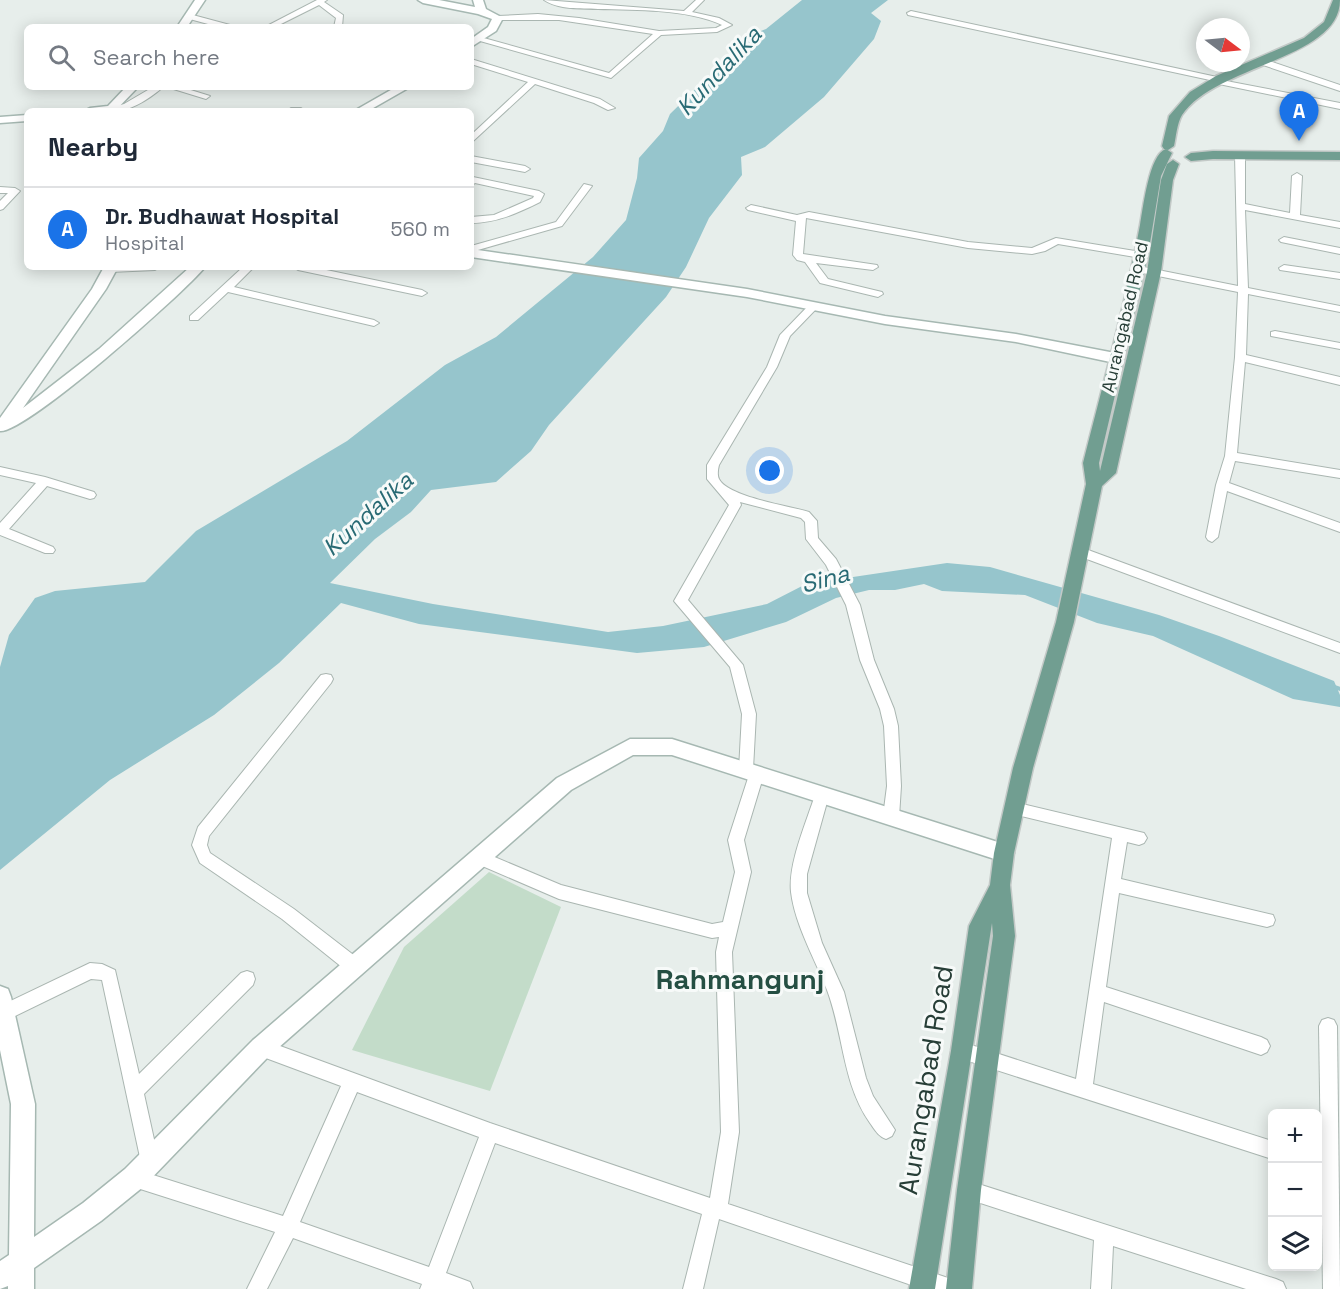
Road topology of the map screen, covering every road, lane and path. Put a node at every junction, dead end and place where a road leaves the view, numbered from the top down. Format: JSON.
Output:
{"nodes":[{"id":1,"x":200,"y":0,"type":"edge"},
{"id":2,"x":423,"y":0,"type":"edge"},
{"id":3,"x":548,"y":0,"type":"edge"},
{"id":4,"x":641,"y":0,"type":"edge"},
{"id":5,"x":700,"y":0,"type":"edge"},
{"id":6,"x":1338,"y":0,"type":"edge"},
{"id":7,"x":214,"y":1,"type":"edge"},
{"id":8,"x":321,"y":1,"type":"edge"},
{"id":9,"x":674,"y":2,"type":"dead end"},
{"id":10,"x":479,"y":5,"type":"edge"},
{"id":11,"x":639,"y":9,"type":"junction"},
{"id":12,"x":1338,"y":10,"type":"edge"},
{"id":13,"x":662,"y":11,"type":"junction"},
{"id":14,"x":686,"y":13,"type":"junction"},
{"id":15,"x":911,"y":13,"type":"dead end"},
{"id":16,"x":190,"y":15,"type":"junction"},
{"id":17,"x":527,"y":17,"type":"junction"},
{"id":18,"x":498,"y":18,"type":"junction"},
{"id":19,"x":184,"y":24,"type":"edge"},
{"id":20,"x":218,"y":24,"type":"edge"},
{"id":21,"x":275,"y":24,"type":"edge"},
{"id":22,"x":339,"y":24,"type":"edge"},
{"id":23,"x":659,"y":33,"type":"junction"},
{"id":24,"x":474,"y":42,"type":"edge"},
{"id":25,"x":1260,"y":61,"type":"junction"},
{"id":26,"x":474,"y":62,"type":"edge"},
{"id":27,"x":1215,"y":80,"type":"junction"},
{"id":28,"x":533,"y":81,"type":"junction"},
{"id":29,"x":1340,"y":88,"type":"edge"},
{"id":30,"x":129,"y":90,"type":"edge"},
{"id":31,"x":154,"y":90,"type":"edge"},
{"id":32,"x":183,"y":90,"type":"edge"},
{"id":33,"x":398,"y":90,"type":"edge"},
{"id":34,"x":206,"y":96,"type":"dead end"},
{"id":35,"x":1340,"y":106,"type":"edge"},
{"id":36,"x":112,"y":108,"type":"edge"},
{"id":37,"x":118,"y":108,"type":"edge"},
{"id":38,"x":366,"y":108,"type":"edge"},
{"id":39,"x":611,"y":108,"type":"dead end"},
{"id":40,"x":24,"y":119,"type":"edge"},
{"id":41,"x":0,"y":120,"type":"edge"},
{"id":42,"x":474,"y":137,"type":"edge"},
{"id":43,"x":1178,"y":149,"type":"junction"},
{"id":44,"x":1240,"y":155,"type":"junction"},
{"id":45,"x":1340,"y":156,"type":"edge"},
{"id":46,"x":474,"y":160,"type":"edge"},
{"id":47,"x":525,"y":169,"type":"dead end"},
{"id":48,"x":1297,"y":176,"type":"dead end"},
{"id":49,"x":474,"y":180,"type":"edge"},
{"id":50,"x":588,"y":186,"type":"dead end"},
{"id":51,"x":0,"y":190,"type":"edge"},
{"id":52,"x":1240,"y":206,"type":"junction"},
{"id":53,"x":0,"y":207,"type":"edge"},
{"id":54,"x":751,"y":208,"type":"dead end"},
{"id":55,"x":1295,"y":217,"type":"junction"},
{"id":56,"x":800,"y":219,"type":"junction"},
{"id":57,"x":474,"y":220,"type":"edge"},
{"id":58,"x":1340,"y":225,"type":"edge"},
{"id":59,"x":1284,"y":240,"type":"dead end"},
{"id":60,"x":474,"y":250,"type":"edge"},
{"id":61,"x":474,"y":251,"type":"edge"},
{"id":62,"x":1340,"y":251,"type":"edge"},
{"id":63,"x":810,"y":261,"type":"junction"},
{"id":64,"x":1139,"y":262,"type":"junction"},
{"id":65,"x":873,"y":267,"type":"dead end"},
{"id":66,"x":1284,"y":268,"type":"dead end"},
{"id":67,"x":109,"y":270,"type":"edge"},
{"id":68,"x":195,"y":270,"type":"edge"},
{"id":69,"x":246,"y":270,"type":"edge"},
{"id":70,"x":312,"y":270,"type":"edge"},
{"id":71,"x":1154,"y":272,"type":"junction"},
{"id":72,"x":1340,"y":276,"type":"edge"},
{"id":73,"x":226,"y":288,"type":"junction"},
{"id":74,"x":1243,"y":290,"type":"junction"},
{"id":75,"x":422,"y":293,"type":"dead end"},
{"id":76,"x":878,"y":294,"type":"dead end"},
{"id":77,"x":814,"y":306,"type":"junction"},
{"id":78,"x":1340,"y":309,"type":"edge"},
{"id":79,"x":194,"y":318,"type":"dead end"},
{"id":80,"x":374,"y":323,"type":"dead end"},
{"id":81,"x":1275,"y":334,"type":"dead end"},
{"id":82,"x":1340,"y":346,"type":"edge"},
{"id":83,"x":1240,"y":357,"type":"junction"},
{"id":84,"x":1115,"y":358,"type":"junction"},
{"id":85,"x":1340,"y":381,"type":"edge"},
{"id":86,"x":1,"y":428,"type":"edge"},
{"id":87,"x":1231,"y":456,"type":"junction"},
{"id":88,"x":0,"y":471,"type":"edge"},
{"id":89,"x":1340,"y":474,"type":"edge"},
{"id":90,"x":45,"y":481,"type":"junction"},
{"id":91,"x":1094,"y":484,"type":"junction"},
{"id":92,"x":1222,"y":485,"type":"junction"},
{"id":93,"x":727,"y":494,"type":"junction"},
{"id":94,"x":90,"y":495,"type":"dead end"},
{"id":95,"x":1340,"y":528,"type":"edge"},
{"id":96,"x":1212,"y":537,"type":"dead end"},
{"id":97,"x":49,"y":550,"type":"dead end"},
{"id":98,"x":1078,"y":558,"type":"junction"},
{"id":99,"x":1340,"y":648,"type":"edge"},
{"id":100,"x":326,"y":679,"type":"dead end"},
{"id":101,"x":751,"y":772,"type":"junction"},
{"id":102,"x":822,"y":795,"type":"junction"},
{"id":103,"x":1014,"y":808,"type":"junction"},
{"id":104,"x":891,"y":817,"type":"junction"},
{"id":105,"x":1120,"y":834,"type":"junction"},
{"id":106,"x":1139,"y":838,"type":"dead end"},
{"id":107,"x":1004,"y":853,"type":"junction"},
{"id":108,"x":478,"y":857,"type":"junction"},
{"id":109,"x":1113,"y":884,"type":"junction"},
{"id":110,"x":1000,"y":885,"type":"junction"},
{"id":111,"x":1267,"y":920,"type":"dead end"},
{"id":112,"x":729,"y":928,"type":"junction"},
{"id":113,"x":354,"y":966,"type":"junction"},
{"id":114,"x":247,"y":979,"type":"dead end"},
{"id":115,"x":1097,"y":992,"type":"junction"},
{"id":116,"x":2,"y":1005,"type":"edge"},
{"id":117,"x":1328,"y":1026,"type":"dead end"},
{"id":118,"x":1261,"y":1047,"type":"dead end"},
{"id":119,"x":261,"y":1048,"type":"junction"},
{"id":120,"x":962,"y":1051,"type":"junction"},
{"id":121,"x":988,"y":1059,"type":"junction"},
{"id":122,"x":352,"y":1082,"type":"junction"},
{"id":123,"x":1083,"y":1089,"type":"junction"},
{"id":124,"x":134,"y":1092,"type":"junction"},
{"id":125,"x":885,"y":1130,"type":"dead end"},
{"id":126,"x":490,"y":1132,"type":"junction"},
{"id":127,"x":1268,"y":1149,"type":"edge"},
{"id":128,"x":1323,"y":1167,"type":"edge"},
{"id":129,"x":142,"y":1170,"type":"junction"},
{"id":130,"x":969,"y":1190,"type":"junction"},
{"id":131,"x":716,"y":1208,"type":"junction"},
{"id":132,"x":288,"y":1227,"type":"junction"},
{"id":133,"x":1104,"y":1235,"type":"junction"},
{"id":134,"x":22,"y":1260,"type":"junction"},
{"id":135,"x":0,"y":1276,"type":"edge"},
{"id":136,"x":432,"y":1284,"type":"edge"},
{"id":137,"x":922,"y":1285,"type":"edge"},
{"id":138,"x":21,"y":1289,"type":"edge"},
{"id":139,"x":256,"y":1289,"type":"edge"},
{"id":140,"x":463,"y":1289,"type":"edge"},
{"id":141,"x":693,"y":1289,"type":"edge"},
{"id":142,"x":951,"y":1289,"type":"edge"},
{"id":143,"x":959,"y":1289,"type":"edge"},
{"id":144,"x":1101,"y":1289,"type":"edge"},
{"id":145,"x":1276,"y":1289,"type":"edge"},
{"id":146,"x":1333,"y":1289,"type":"edge"}],
"edges":[{"from":1,"to":16,"type":"main road"},
{"from":2,"to":10,"type":"main road"},
{"from":3,"to":11,"type":"street"},
{"from":3,"to":17,"type":"street"},
{"from":4,"to":11,"type":"street"},
{"from":5,"to":14,"type":"street"},
{"from":6,"to":12,"type":"main road","name":"Aurangabad Road"},
{"from":7,"to":16,"type":"main road"},
{"from":8,"to":21,"type":"street"},
{"from":8,"to":22,"type":"street"},
{"from":9,"to":13,"type":"street"},
{"from":10,"to":18,"type":"main road"},
{"from":11,"to":13,"type":"street"},
{"from":12,"to":25,"type":"main road","name":"Aurangabad Road"},
{"from":13,"to":14,"type":"street"},
{"from":14,"to":23,"type":"street"},
{"from":15,"to":27,"type":"street"},
{"from":16,"to":19,"type":"main road"},
{"from":16,"to":20,"type":"street"},
{"from":17,"to":18,"type":"street"},
{"from":17,"to":23,"type":"street"},
{"from":18,"to":24,"type":"main road"},
{"from":23,"to":24,"type":"street"},
{"from":25,"to":27,"type":"main road","name":"Aurangabad Road"},
{"from":25,"to":29,"type":"street"},
{"from":26,"to":28,"type":"street"},
{"from":27,"to":35,"type":"street"},
{"from":27,"to":43,"type":"main road","name":"Aurangabad Road"},
{"from":28,"to":39,"type":"street"},
{"from":28,"to":42,"type":"street"},
{"from":30,"to":36,"type":"main road"},
{"from":31,"to":37,"type":"street"},
{"from":32,"to":34,"type":"street"},
{"from":33,"to":38,"type":"main road"},
{"from":40,"to":41,"type":"main road"},
{"from":43,"to":44,"type":"main road"},
{"from":43,"to":64,"type":"main road","name":"Aurangabad Road"},
{"from":43,"to":71,"type":"main road","name":"Aurangabad Road"},
{"from":44,"to":45,"type":"main road"},
{"from":44,"to":52,"type":"street"},
{"from":46,"to":47,"type":"street"},
{"from":48,"to":55,"type":"street"},
{"from":49,"to":57,"type":"street"},
{"from":50,"to":60,"type":"street"},
{"from":51,"to":53,"type":"street"},
{"from":52,"to":55,"type":"street"},
{"from":52,"to":74,"type":"street"},
{"from":54,"to":56,"type":"street"},
{"from":55,"to":58,"type":"street"},
{"from":56,"to":63,"type":"street"},
{"from":56,"to":64,"type":"street"},
{"from":59,"to":62,"type":"street"},
{"from":61,"to":77,"type":"main road"},
{"from":63,"to":65,"type":"street"},
{"from":63,"to":76,"type":"street"},
{"from":64,"to":71,"type":"street"},
{"from":64,"to":84,"type":"main road","name":"Aurangabad Road"},
{"from":66,"to":72,"type":"street"},
{"from":67,"to":86,"type":"main road"},
{"from":68,"to":86,"type":"main road"},
{"from":69,"to":73,"type":"street"},
{"from":70,"to":75,"type":"street"},
{"from":71,"to":74,"type":"street"},
{"from":71,"to":91,"type":"main road","name":"Aurangabad Road"},
{"from":73,"to":79,"type":"street"},
{"from":73,"to":80,"type":"street"},
{"from":74,"to":78,"type":"street"},
{"from":74,"to":83,"type":"street"},
{"from":77,"to":84,"type":"main road"},
{"from":77,"to":93,"type":"street"},
{"from":81,"to":82,"type":"street"},
{"from":83,"to":85,"type":"street"},
{"from":83,"to":87,"type":"street"},
{"from":84,"to":91,"type":"main road","name":"Aurangabad Road"},
{"from":87,"to":89,"type":"street"},
{"from":87,"to":92,"type":"street"},
{"from":88,"to":90,"type":"street"},
{"from":90,"to":94,"type":"street"},
{"from":90,"to":97,"type":"street"},
{"from":91,"to":98,"type":"main road","name":"Aurangabad Road"},
{"from":92,"to":95,"type":"street"},
{"from":92,"to":96,"type":"street"},
{"from":93,"to":101,"type":"street"},
{"from":93,"to":104,"type":"street"},
{"from":98,"to":99,"type":"street"},
{"from":98,"to":103,"type":"main road","name":"Aurangabad Road"},
{"from":100,"to":113,"type":"street"},
{"from":101,"to":102,"type":"main road"},
{"from":101,"to":108,"type":"main road"},
{"from":101,"to":112,"type":"street"},
{"from":102,"to":104,"type":"main road"},
{"from":102,"to":125,"type":"street"},
{"from":103,"to":105,"type":"street"},
{"from":103,"to":107,"type":"main road","name":"Aurangabad Road"},
{"from":104,"to":107,"type":"main road"},
{"from":105,"to":106,"type":"street"},
{"from":105,"to":109,"type":"street"},
{"from":107,"to":110,"type":"main road","name":"Aurangabad Road"},
{"from":108,"to":112,"type":"street"},
{"from":108,"to":113,"type":"main road"},
{"from":109,"to":111,"type":"street"},
{"from":109,"to":115,"type":"street"},
{"from":110,"to":120,"type":"main road","name":"Aurangabad Road"},
{"from":110,"to":121,"type":"main road","name":"Aurangabad Road"},
{"from":112,"to":131,"type":"street"},
{"from":113,"to":119,"type":"main road"},
{"from":114,"to":124,"type":"street"},
{"from":115,"to":118,"type":"street"},
{"from":115,"to":123,"type":"street"},
{"from":116,"to":124,"type":"street"},
{"from":116,"to":134,"type":"main road"},
{"from":117,"to":128,"type":"street"},
{"from":119,"to":122,"type":"street"},
{"from":119,"to":129,"type":"main road"},
{"from":120,"to":121,"type":"street"},
{"from":120,"to":137,"type":"main road","name":"Aurangabad Road"},
{"from":121,"to":123,"type":"street"},
{"from":121,"to":130,"type":"main road","name":"Aurangabad Road"},
{"from":122,"to":126,"type":"street"},
{"from":122,"to":132,"type":"street"},
{"from":123,"to":127,"type":"street"},
{"from":124,"to":129,"type":"street"},
{"from":126,"to":131,"type":"street"},
{"from":126,"to":136,"type":"street"},
{"from":128,"to":146,"type":"street"},
{"from":129,"to":132,"type":"street"},
{"from":129,"to":134,"type":"main road"},
{"from":130,"to":133,"type":"street"},
{"from":130,"to":143,"type":"main road","name":"Aurangabad Road"},
{"from":131,"to":137,"type":"street"},
{"from":131,"to":141,"type":"street"},
{"from":132,"to":136,"type":"street"},
{"from":132,"to":139,"type":"street"},
{"from":133,"to":144,"type":"street"},
{"from":133,"to":145,"type":"street"},
{"from":134,"to":135,"type":"main road"},
{"from":134,"to":138,"type":"main road"},
{"from":136,"to":140,"type":"street"},
{"from":137,"to":142,"type":"street"}]}
